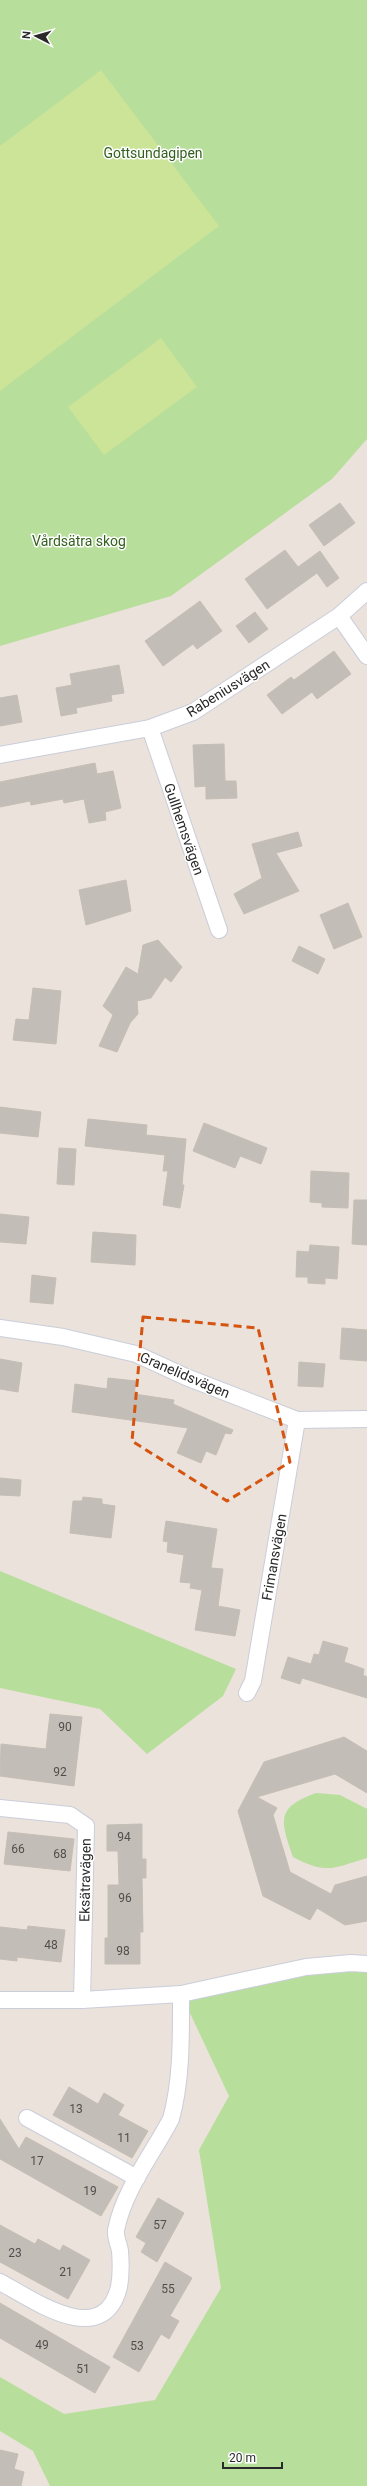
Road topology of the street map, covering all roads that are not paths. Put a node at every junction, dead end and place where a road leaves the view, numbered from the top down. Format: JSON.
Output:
{"nodes":[{"id":1,"x":367,"y":592,"type":"edge"},
{"id":2,"x":339,"y":616,"type":"junction"},
{"id":3,"x":367,"y":656,"type":"edge"},
{"id":4,"x":150,"y":728,"type":"junction"},
{"id":5,"x":0,"y":755,"type":"edge"},
{"id":6,"x":219,"y":930,"type":"dead end"},
{"id":7,"x":0,"y":1328,"type":"edge"},
{"id":8,"x":367,"y":1419,"type":"edge"},
{"id":9,"x":297,"y":1420,"type":"junction"},
{"id":10,"x":247,"y":1693,"type":"dead end"},
{"id":11,"x":0,"y":1808,"type":"edge"},
{"id":12,"x":367,"y":1964,"type":"edge"},
{"id":13,"x":181,"y":1994,"type":"junction"},
{"id":14,"x":0,"y":2000,"type":"edge"},
{"id":15,"x":82,"y":2000,"type":"junction"},
{"id":16,"x":27,"y":2118,"type":"dead end"},
{"id":17,"x":137,"y":2178,"type":"junction"},
{"id":18,"x":0,"y":2282,"type":"edge"}],
"edges":[{"from":1,"to":2,"type":"street","name":"Rabeniusvägen"},
{"from":2,"to":3,"type":"street"},
{"from":2,"to":4,"type":"street","name":"Rabeniusvägen"},
{"from":4,"to":5,"type":"street","name":"Rabeniusvägen"},
{"from":4,"to":6,"type":"street","name":"Gullhemsvägen"},
{"from":7,"to":9,"type":"street","name":"Granelidsvägen"},
{"from":8,"to":9,"type":"street","name":"Granelidsvägen"},
{"from":9,"to":10,"type":"street","name":"Frimansvägen"},
{"from":11,"to":15,"type":"street","name":"Eksätravägen"},
{"from":12,"to":13,"type":"street"},
{"from":13,"to":15,"type":"street"},
{"from":13,"to":17,"type":"street"},
{"from":14,"to":15,"type":"street"},
{"from":16,"to":17,"type":"street"},
{"from":17,"to":18,"type":"street"}]}
